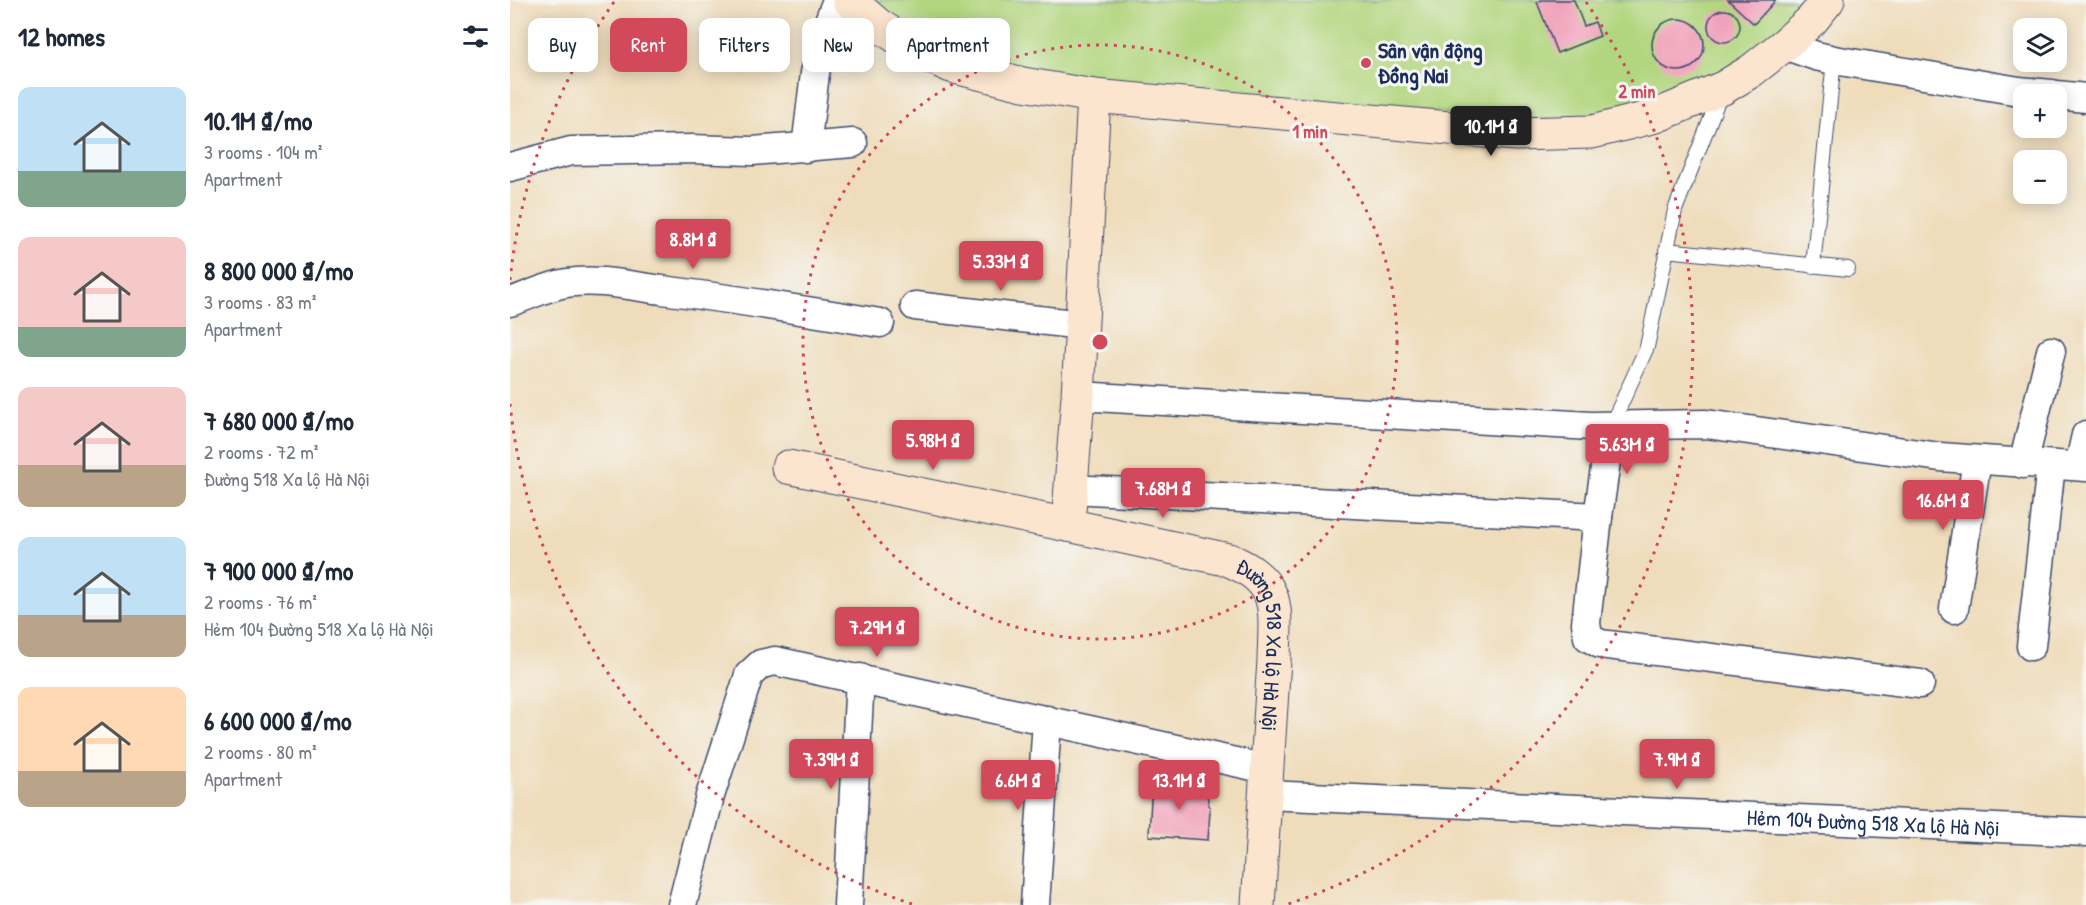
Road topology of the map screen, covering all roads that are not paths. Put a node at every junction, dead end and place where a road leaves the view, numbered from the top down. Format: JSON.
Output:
{"nodes":[{"id":1,"x":837,"y":0,"type":"edge"},
{"id":2,"x":849,"y":0,"type":"edge"},
{"id":3,"x":1828,"y":0,"type":"edge"},
{"id":4,"x":1784,"y":45,"type":"junction"},
{"id":5,"x":1834,"y":60,"type":"junction"},
{"id":6,"x":1723,"y":88,"type":"junction"},
{"id":7,"x":2013,"y":90,"type":"edge"},
{"id":8,"x":1094,"y":96,"type":"junction"},
{"id":9,"x":2067,"y":96,"type":"edge"},
{"id":10,"x":2086,"y":98,"type":"edge"},
{"id":11,"x":853,"y":143,"type":"dead end"},
{"id":12,"x":806,"y":148,"type":"junction"},
{"id":13,"x":510,"y":167,"type":"edge"},
{"id":14,"x":1666,"y":250,"type":"junction"},
{"id":15,"x":1813,"y":266,"type":"junction"},
{"id":16,"x":1848,"y":269,"type":"dead end"},
{"id":17,"x":510,"y":302,"type":"edge"},
{"id":18,"x":915,"y":306,"type":"dead end"},
{"id":19,"x":880,"y":323,"type":"dead end"},
{"id":20,"x":1082,"y":325,"type":"junction"},
{"id":21,"x":2050,"y":351,"type":"dead end"},
{"id":22,"x":1078,"y":396,"type":"junction"},
{"id":23,"x":1611,"y":426,"type":"junction"},
{"id":24,"x":2086,"y":435,"type":"edge"},
{"id":25,"x":1977,"y":460,"type":"junction"},
{"id":26,"x":2023,"y":464,"type":"junction"},
{"id":27,"x":2051,"y":465,"type":"junction"},
{"id":28,"x":2083,"y":466,"type":"edge"},
{"id":29,"x":788,"y":467,"type":"dead end"},
{"id":30,"x":1071,"y":489,"type":"junction"},
{"id":31,"x":1598,"y":517,"type":"junction"},
{"id":32,"x":1068,"y":525,"type":"junction"},
{"id":33,"x":1954,"y":609,"type":"dead end"},
{"id":34,"x":2031,"y":646,"type":"dead end"},
{"id":35,"x":860,"y":678,"type":"junction"},
{"id":36,"x":1920,"y":684,"type":"dead end"},
{"id":37,"x":1047,"y":720,"type":"junction"},
{"id":38,"x":1267,"y":782,"type":"junction"},
{"id":39,"x":2086,"y":832,"type":"edge"},
{"id":40,"x":682,"y":905,"type":"edge"},
{"id":41,"x":848,"y":905,"type":"edge"},
{"id":42,"x":1035,"y":905,"type":"edge"},
{"id":43,"x":1258,"y":905,"type":"edge"}],
"edges":[{"from":1,"to":12,"type":"street"},
{"from":2,"to":8,"type":"street"},
{"from":3,"to":4,"type":"street"},
{"from":4,"to":5,"type":"street"},
{"from":4,"to":6,"type":"street"},
{"from":5,"to":7,"type":"street"},
{"from":5,"to":15,"type":"lane"},
{"from":6,"to":8,"type":"street"},
{"from":6,"to":14,"type":"lane"},
{"from":8,"to":20,"type":"street"},
{"from":9,"to":10,"type":"street"},
{"from":11,"to":12,"type":"street"},
{"from":12,"to":13,"type":"street"},
{"from":14,"to":15,"type":"lane"},
{"from":14,"to":23,"type":"lane"},
{"from":15,"to":16,"type":"lane"},
{"from":17,"to":19,"type":"street"},
{"from":18,"to":20,"type":"street"},
{"from":20,"to":22,"type":"street"},
{"from":21,"to":26,"type":"street"},
{"from":22,"to":23,"type":"street"},
{"from":22,"to":30,"type":"street"},
{"from":23,"to":25,"type":"street"},
{"from":23,"to":31,"type":"street"},
{"from":24,"to":28,"type":"street"},
{"from":25,"to":26,"type":"street"},
{"from":25,"to":33,"type":"street"},
{"from":26,"to":27,"type":"street"},
{"from":27,"to":28,"type":"street"},
{"from":27,"to":34,"type":"street"},
{"from":29,"to":32,"type":"street","name":"Đường 518 Xa lộ Hà Nội"},
{"from":30,"to":31,"type":"street"},
{"from":30,"to":32,"type":"street"},
{"from":31,"to":36,"type":"street"},
{"from":32,"to":38,"type":"street","name":"Đường 518 Xa lộ Hà Nội"},
{"from":35,"to":37,"type":"street","name":"Hẻm 104 Đường 518 Xa lộ Hà Nội"},
{"from":35,"to":40,"type":"street","name":"Hẻm 104 Đường 518 Xa lộ Hà Nội"},
{"from":35,"to":41,"type":"street"},
{"from":37,"to":38,"type":"street","name":"Hẻm 104 Đường 518 Xa lộ Hà Nội"},
{"from":37,"to":42,"type":"street"},
{"from":38,"to":39,"type":"street","name":"Hẻm 104 Đường 518 Xa lộ Hà Nội"},
{"from":38,"to":43,"type":"street","name":"Đường 518 Xa lộ Hà Nội"}]}
